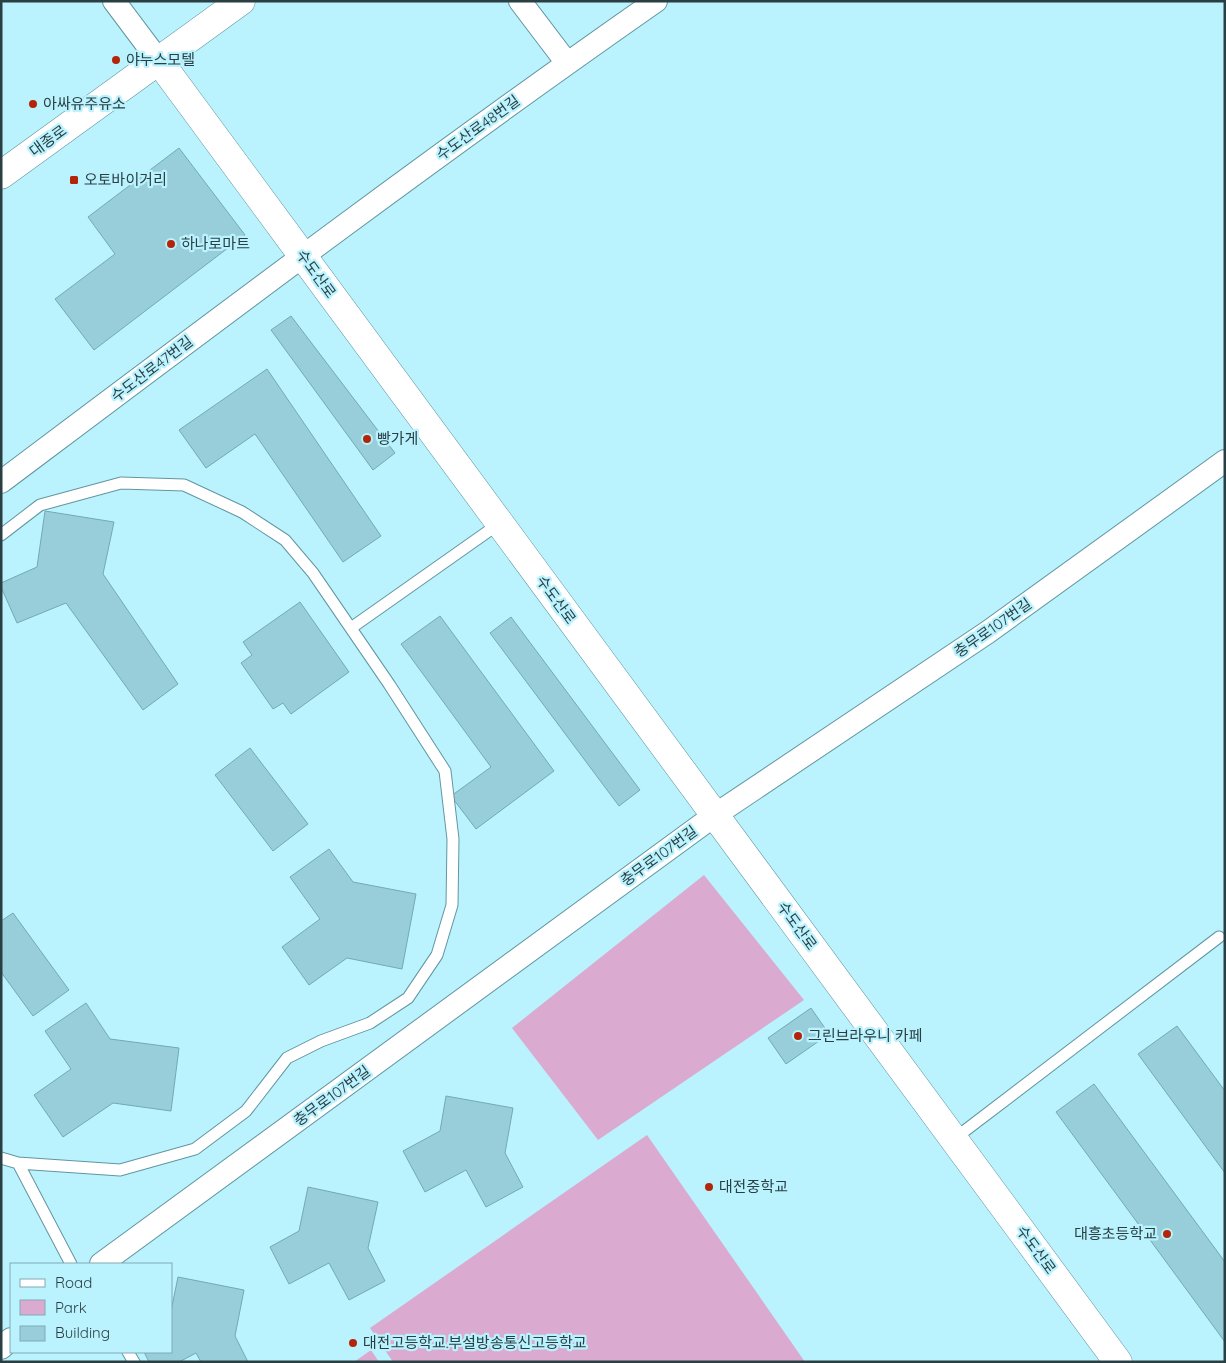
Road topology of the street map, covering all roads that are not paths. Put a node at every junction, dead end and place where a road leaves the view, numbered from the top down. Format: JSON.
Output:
{"nodes":[{"id":1,"x":114,"y":1,"type":"edge"},
{"id":2,"x":241,"y":1,"type":"edge"},
{"id":3,"x":520,"y":1,"type":"edge"},
{"id":4,"x":656,"y":1,"type":"edge"},
{"id":5,"x":158,"y":61,"type":"junction"},
{"id":6,"x":567,"y":63,"type":"junction"},
{"id":7,"x":1,"y":175,"type":"edge"},
{"id":8,"x":302,"y":256,"type":"junction"},
{"id":9,"x":1225,"y":461,"type":"edge"},
{"id":10,"x":1,"y":482,"type":"edge"},
{"id":11,"x":500,"y":523,"type":"junction"},
{"id":12,"x":1,"y":535,"type":"edge"},
{"id":13,"x":351,"y":628,"type":"junction"},
{"id":14,"x":715,"y":815,"type":"junction"},
{"id":15,"x":1219,"y":937,"type":"dead end"},
{"id":16,"x":954,"y":1139,"type":"junction"},
{"id":17,"x":1,"y":1158,"type":"edge"},
{"id":18,"x":18,"y":1163,"type":"junction"},
{"id":19,"x":70,"y":1263,"type":"edge"},
{"id":20,"x":102,"y":1263,"type":"edge"},
{"id":21,"x":1118,"y":1362,"type":"edge"}],
"edges":[{"from":1,"to":5,"type":"street"},
{"from":2,"to":5,"type":"main road","name":"대종로"},
{"from":3,"to":6,"type":"street"},
{"from":4,"to":6,"type":"street","name":"수도산로48번길"},
{"from":5,"to":7,"type":"main road","name":"대종로"},
{"from":5,"to":8,"type":"main road","name":"수도산로"},
{"from":6,"to":8,"type":"street","name":"수도산로48번길"},
{"from":8,"to":10,"type":"street","name":"수도산로47번길"},
{"from":8,"to":11,"type":"main road","name":"수도산로"},
{"from":9,"to":14,"type":"street","name":"충무로107번길"},
{"from":11,"to":13,"type":"lane"},
{"from":11,"to":14,"type":"main road","name":"수도산로"},
{"from":12,"to":13,"type":"lane"},
{"from":13,"to":18,"type":"lane"},
{"from":14,"to":16,"type":"main road","name":"수도산로"},
{"from":14,"to":20,"type":"street","name":"충무로107번길"},
{"from":15,"to":16,"type":"lane"},
{"from":16,"to":21,"type":"main road","name":"수도산로"},
{"from":17,"to":18,"type":"lane"},
{"from":18,"to":19,"type":"lane"}]}
